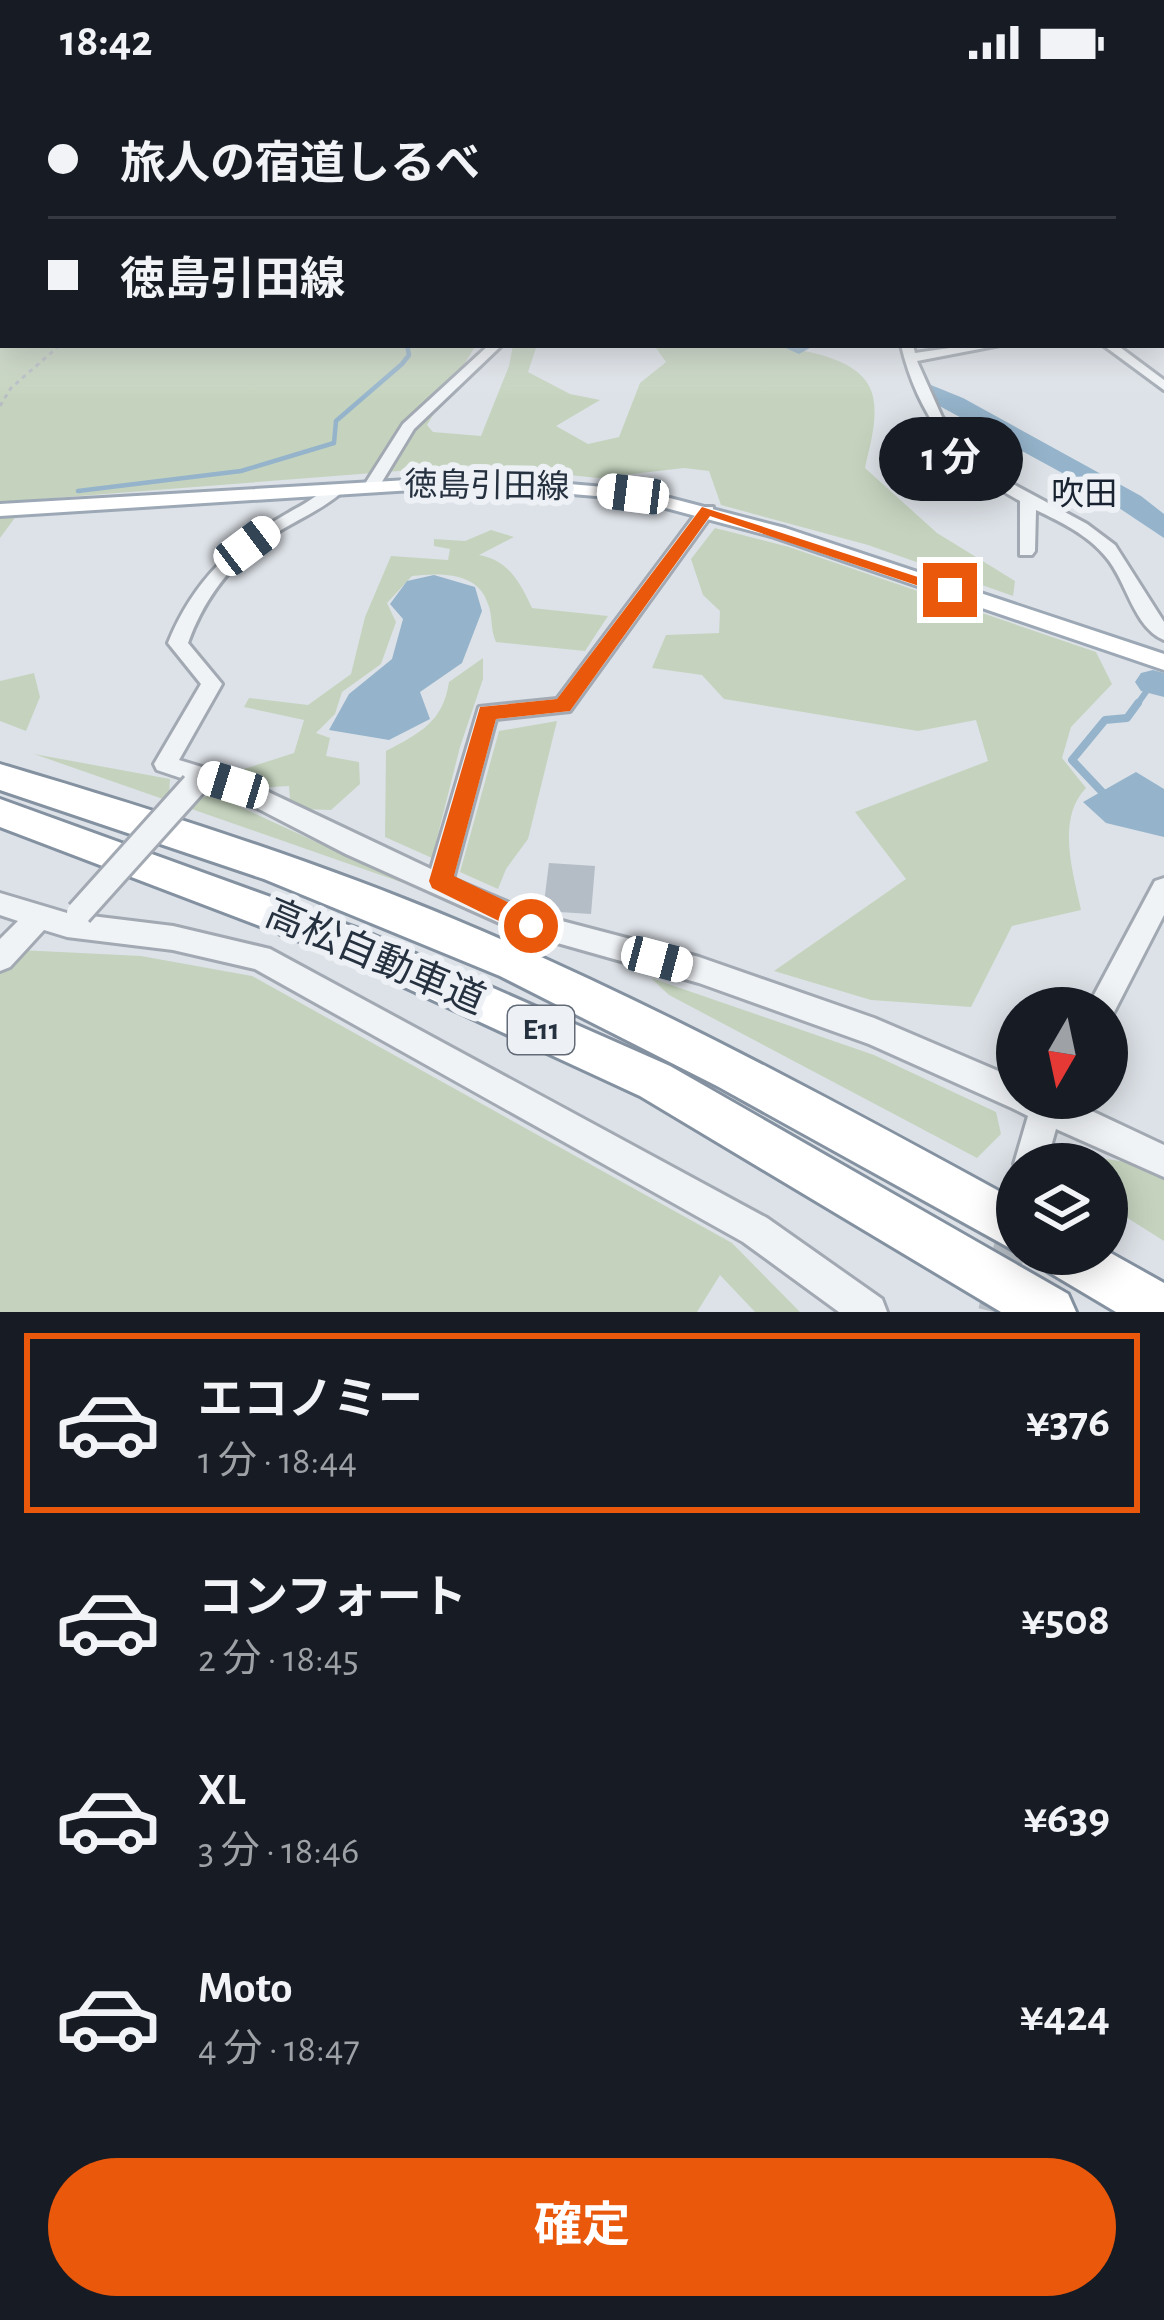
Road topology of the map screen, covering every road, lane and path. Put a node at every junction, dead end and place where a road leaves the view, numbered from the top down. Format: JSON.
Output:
{"nodes":[{"id":1,"x":57,"y":348,"type":"edge"},
{"id":2,"x":493,"y":348,"type":"edge"},
{"id":3,"x":951,"y":348,"type":"edge"},
{"id":4,"x":1113,"y":348,"type":"edge"},
{"id":5,"x":908,"y":351,"type":"edge"},
{"id":6,"x":1164,"y":386,"type":"edge"},
{"id":7,"x":0,"y":406,"type":"edge"},
{"id":8,"x":371,"y":487,"type":"junction"},
{"id":9,"x":335,"y":490,"type":"junction"},
{"id":10,"x":1028,"y":500,"type":"junction"},
{"id":11,"x":0,"y":510,"type":"edge"},
{"id":12,"x":707,"y":510,"type":"junction"},
{"id":13,"x":1026,"y":551,"type":"dead end"},
{"id":14,"x":1164,"y":634,"type":"edge"},
{"id":15,"x":1164,"y":662,"type":"edge"},
{"id":16,"x":0,"y":776,"type":"edge"},
{"id":17,"x":198,"y":780,"type":"junction"},
{"id":18,"x":0,"y":813,"type":"edge"},
{"id":19,"x":440,"y":881,"type":"junction"},
{"id":20,"x":1164,"y":889,"type":"edge"},
{"id":21,"x":0,"y":904,"type":"edge"},
{"id":22,"x":61,"y":919,"type":"junction"},
{"id":23,"x":0,"y":958,"type":"edge"},
{"id":24,"x":1112,"y":987,"type":"edge"},
{"id":25,"x":996,"y":1084,"type":"edge"},
{"id":26,"x":1074,"y":1119,"type":"edge"},
{"id":27,"x":1164,"y":1161,"type":"edge"},
{"id":28,"x":996,"y":1216,"type":"edge"},
{"id":29,"x":1101,"y":1275,"type":"edge"},
{"id":30,"x":1164,"y":1311,"type":"edge"},
{"id":31,"x":869,"y":1312,"type":"edge"},
{"id":32,"x":1050,"y":1312,"type":"edge"}],
"edges":[{"from":1,"to":7,"type":"path"},
{"from":2,"to":8,"type":"street"},
{"from":3,"to":5,"type":"street"},
{"from":4,"to":6,"type":"street"},
{"from":5,"to":10,"type":"street"},
{"from":8,"to":9,"type":"main road","name":"徳島引田線"},
{"from":8,"to":12,"type":"main road","name":"徳島引田線"},
{"from":9,"to":11,"type":"main road","name":"徳島引田線"},
{"from":9,"to":17,"type":"street"},
{"from":10,"to":13,"type":"street"},
{"from":10,"to":14,"type":"street"},
{"from":12,"to":15,"type":"main road","name":"徳島引田線"},
{"from":12,"to":19,"type":"street"},
{"from":16,"to":28,"type":"highway","name":"高松自動車道","number":"E11"},
{"from":17,"to":19,"type":"street"},
{"from":17,"to":22,"type":"street","bridge":true},
{"from":18,"to":32,"type":"highway","name":"高松自動車道","number":"E11"},
{"from":19,"to":25,"type":"street"},
{"from":20,"to":24,"type":"street"},
{"from":21,"to":22,"type":"street"},
{"from":22,"to":23,"type":"street"},
{"from":22,"to":31,"type":"street"},
{"from":26,"to":27,"type":"street"},
{"from":29,"to":30,"type":"highway"}]}
